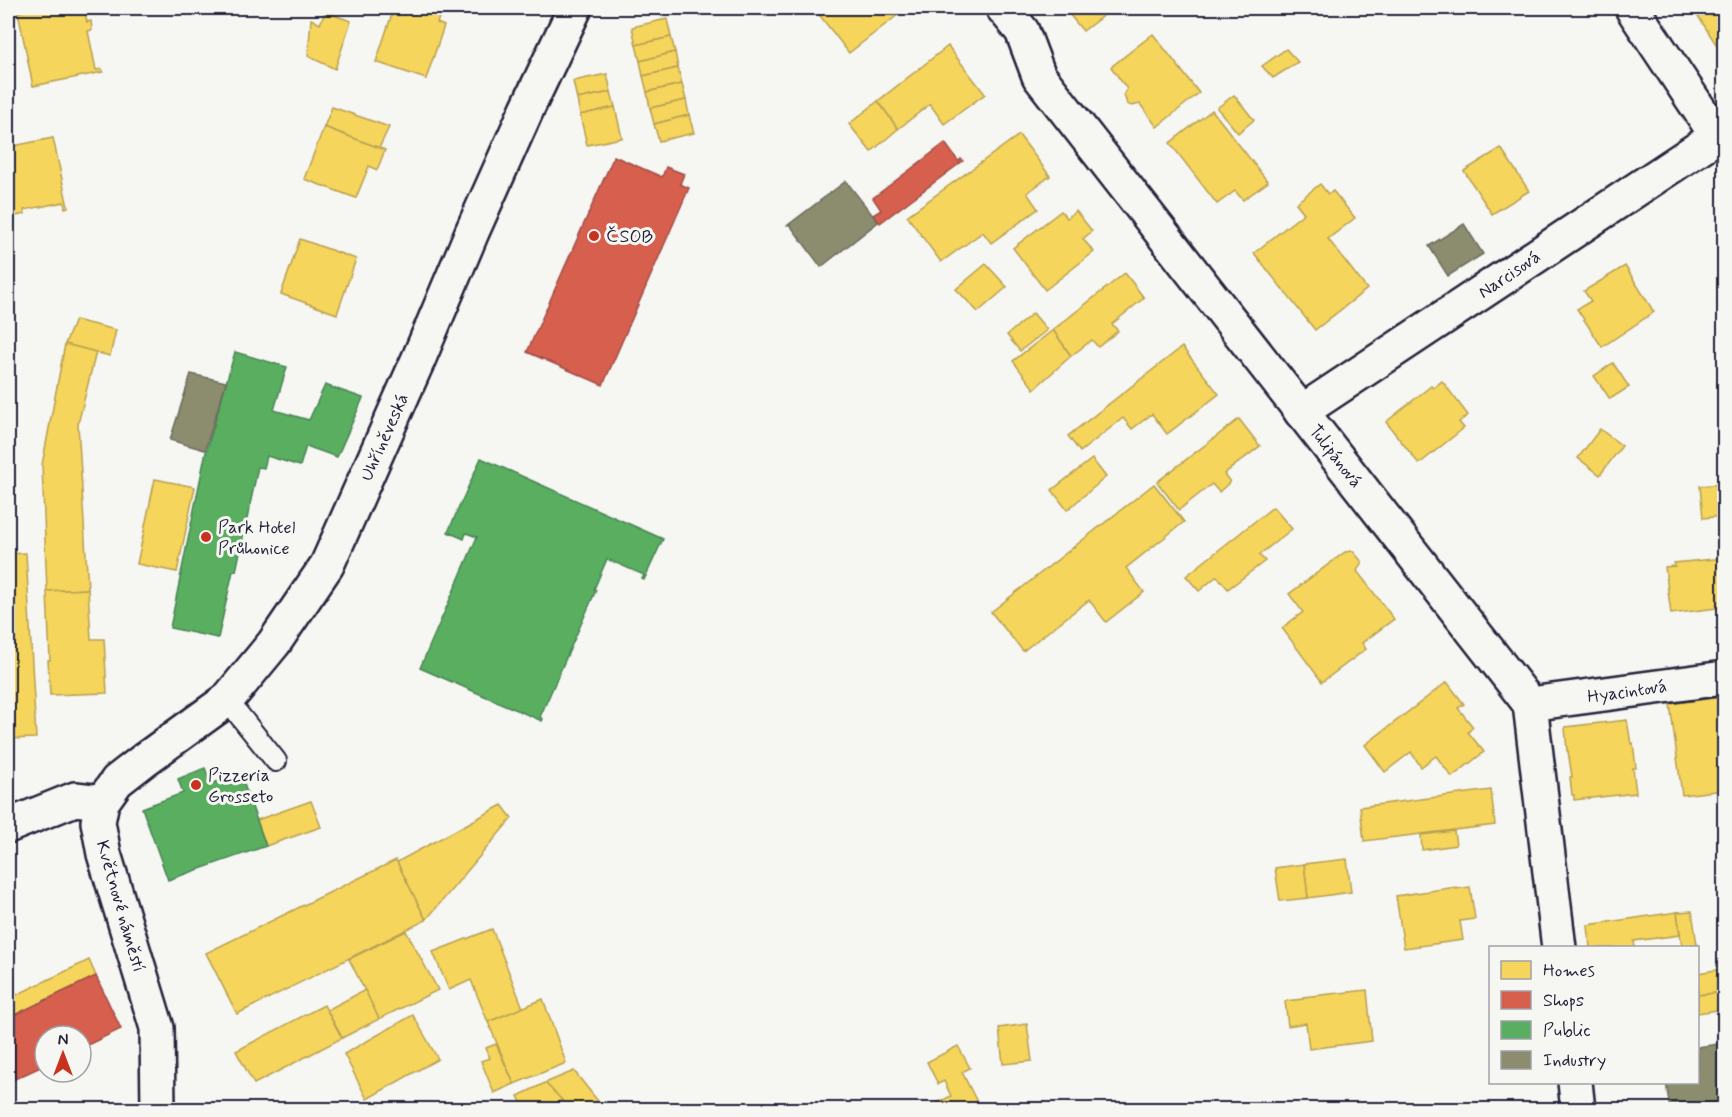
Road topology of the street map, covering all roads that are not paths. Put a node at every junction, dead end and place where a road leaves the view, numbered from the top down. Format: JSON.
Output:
{"nodes":[{"id":1,"x":575,"y":8,"type":"edge"},
{"id":2,"x":1003,"y":8,"type":"edge"},
{"id":3,"x":1632,"y":8,"type":"edge"},
{"id":4,"x":1721,"y":135,"type":"edge"},
{"id":5,"x":1301,"y":412,"type":"junction"},
{"id":6,"x":1725,"y":678,"type":"edge"},
{"id":7,"x":227,"y":700,"type":"junction"},
{"id":8,"x":1530,"y":704,"type":"junction"},
{"id":9,"x":276,"y":761,"type":"dead end"},
{"id":10,"x":102,"y":802,"type":"junction"},
{"id":11,"x":8,"y":826,"type":"edge"},
{"id":12,"x":1559,"y":946,"type":"edge"},
{"id":13,"x":1575,"y":1084,"type":"edge"},
{"id":14,"x":158,"y":1110,"type":"edge"},
{"id":15,"x":1578,"y":1110,"type":"edge"}],
"edges":[{"from":1,"to":7,"type":"street","name":"Uhříněveská"},
{"from":2,"to":5,"type":"street","name":"Tulipánová"},
{"from":3,"to":4,"type":"street","name":"Narcisová"},
{"from":4,"to":5,"type":"street","name":"Narcisová"},
{"from":5,"to":8,"type":"street","name":"Tulipánová"},
{"from":6,"to":8,"type":"street","name":"Hyacintová"},
{"from":7,"to":9,"type":"lane"},
{"from":7,"to":10,"type":"street","name":"Uhříněveská"},
{"from":8,"to":12,"type":"street"},
{"from":10,"to":11,"type":"street"},
{"from":10,"to":14,"type":"street","name":"Květnové náměstí"},
{"from":13,"to":15,"type":"street"}]}
